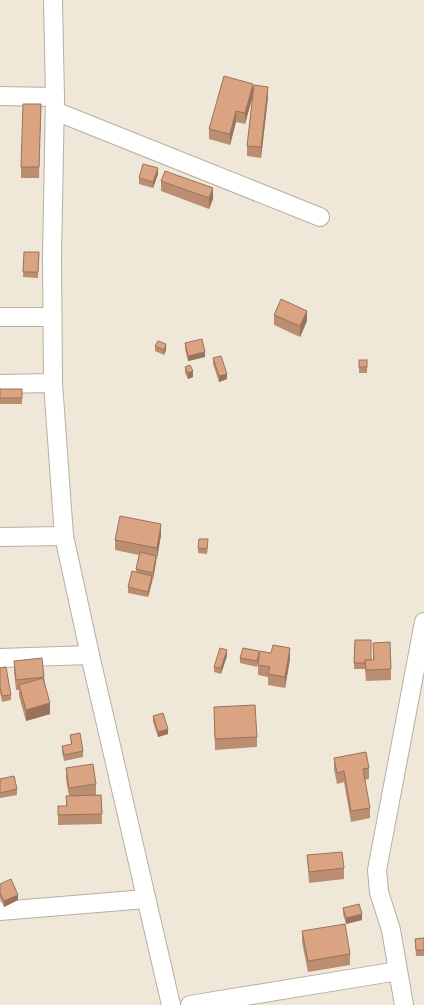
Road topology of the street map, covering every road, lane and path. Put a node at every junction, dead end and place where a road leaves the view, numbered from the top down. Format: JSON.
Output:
{"nodes":[{"id":1,"x":53,"y":0,"type":"edge"},
{"id":2,"x":0,"y":96,"type":"edge"},
{"id":3,"x":55,"y":104,"type":"junction"},
{"id":4,"x":320,"y":217,"type":"dead end"},
{"id":5,"x":0,"y":317,"type":"edge"},
{"id":6,"x":52,"y":317,"type":"junction"},
{"id":7,"x":52,"y":383,"type":"junction"},
{"id":8,"x":0,"y":384,"type":"edge"},
{"id":9,"x":64,"y":536,"type":"junction"},
{"id":10,"x":0,"y":537,"type":"edge"},
{"id":11,"x":424,"y":622,"type":"edge"},
{"id":12,"x":90,"y":655,"type":"junction"},
{"id":13,"x":0,"y":658,"type":"edge"},
{"id":14,"x":146,"y":899,"type":"junction"},
{"id":15,"x":0,"y":911,"type":"edge"},
{"id":16,"x":398,"y":971,"type":"junction"},
{"id":17,"x":171,"y":1005,"type":"edge"},
{"id":18,"x":190,"y":1005,"type":"edge"},
{"id":19,"x":404,"y":1005,"type":"edge"}],
"edges":[{"from":1,"to":3,"type":"street"},
{"from":2,"to":3,"type":"street"},
{"from":3,"to":4,"type":"street"},
{"from":3,"to":6,"type":"street"},
{"from":5,"to":6,"type":"street"},
{"from":6,"to":7,"type":"street"},
{"from":7,"to":8,"type":"street"},
{"from":7,"to":9,"type":"street"},
{"from":9,"to":10,"type":"street"},
{"from":9,"to":12,"type":"street"},
{"from":11,"to":16,"type":"street"},
{"from":12,"to":13,"type":"street"},
{"from":12,"to":14,"type":"street"},
{"from":14,"to":15,"type":"street"},
{"from":14,"to":17,"type":"street"},
{"from":16,"to":18,"type":"street"},
{"from":16,"to":19,"type":"street"}]}
